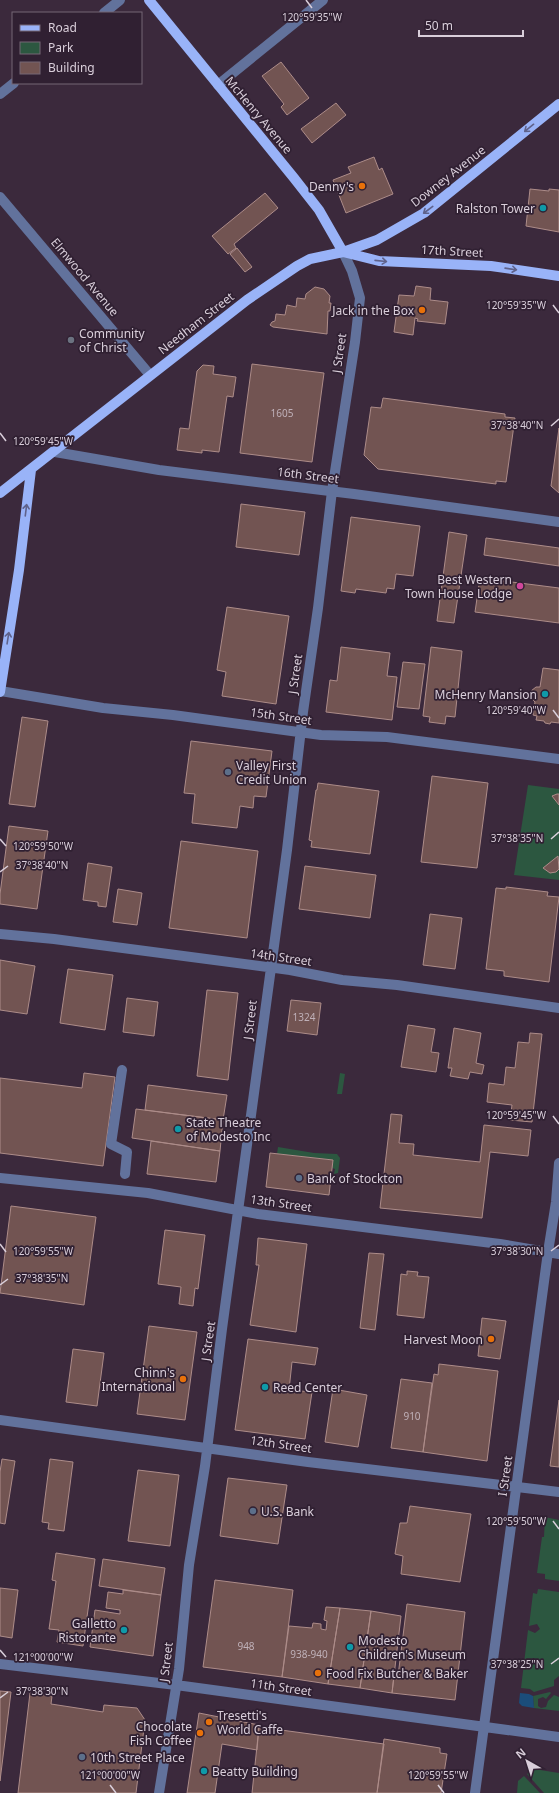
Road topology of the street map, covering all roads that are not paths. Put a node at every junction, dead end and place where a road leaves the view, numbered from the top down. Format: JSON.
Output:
{"nodes":[{"id":1,"x":120,"y":0,"type":"edge"},
{"id":2,"x":149,"y":0,"type":"edge"},
{"id":3,"x":323,"y":0,"type":"edge"},
{"id":4,"x":105,"y":12,"type":"edge"},
{"id":5,"x":13,"y":84,"type":"edge"},
{"id":6,"x":218,"y":85,"type":"junction"},
{"id":7,"x":0,"y":94,"type":"edge"},
{"id":8,"x":559,"y":104,"type":"edge"},
{"id":9,"x":0,"y":197,"type":"edge"},
{"id":10,"x":343,"y":252,"type":"junction"},
{"id":11,"x":559,"y":276,"type":"edge"},
{"id":12,"x":150,"y":375,"type":"junction"},
{"id":13,"x":55,"y":452,"type":"junction"},
{"id":14,"x":31,"y":470,"type":"junction"},
{"id":15,"x":332,"y":491,"type":"junction"},
{"id":16,"x":0,"y":494,"type":"edge"},
{"id":17,"x":559,"y":522,"type":"edge"},
{"id":18,"x":0,"y":691,"type":"edge"},
{"id":19,"x":301,"y":732,"type":"junction"},
{"id":20,"x":559,"y":759,"type":"edge"},
{"id":21,"x":0,"y":934,"type":"edge"},
{"id":22,"x":271,"y":968,"type":"junction"},
{"id":23,"x":559,"y":1008,"type":"edge"},
{"id":24,"x":122,"y":1070,"type":"dead end"},
{"id":25,"x":559,"y":1163,"type":"edge"},
{"id":26,"x":125,"y":1174,"type":"dead end"},
{"id":27,"x":0,"y":1178,"type":"edge"},
{"id":28,"x":238,"y":1210,"type":"junction"},
{"id":29,"x":548,"y":1252,"type":"junction"},
{"id":30,"x":559,"y":1254,"type":"edge"},
{"id":31,"x":0,"y":1420,"type":"edge"},
{"id":32,"x":207,"y":1448,"type":"junction"},
{"id":33,"x":517,"y":1487,"type":"junction"},
{"id":34,"x":559,"y":1492,"type":"edge"},
{"id":35,"x":0,"y":1664,"type":"edge"},
{"id":36,"x":176,"y":1685,"type":"junction"},
{"id":37,"x":485,"y":1728,"type":"junction"},
{"id":38,"x":559,"y":1736,"type":"edge"},
{"id":39,"x":159,"y":1793,"type":"edge"},
{"id":40,"x":475,"y":1793,"type":"edge"}],
"edges":[{"from":1,"to":4,"type":"street"},
{"from":2,"to":6,"type":"main road","name":"McHenry Avenue"},
{"from":3,"to":6,"type":"street"},
{"from":5,"to":7,"type":"street"},
{"from":6,"to":10,"type":"main road","name":"McHenry Avenue"},
{"from":8,"to":10,"type":"main road","name":"Downey Avenue","one_way":true},
{"from":9,"to":12,"type":"street","name":"Elmwood Avenue"},
{"from":10,"to":11,"type":"main road","name":"17th Street","one_way":true},
{"from":10,"to":12,"type":"main road","name":"Needham Street"},
{"from":10,"to":15,"type":"street","name":"J Street"},
{"from":12,"to":13,"type":"main road","name":"Needham Street"},
{"from":13,"to":14,"type":"main road","name":"Needham Street"},
{"from":13,"to":15,"type":"street","name":"16th Street"},
{"from":14,"to":16,"type":"main road","name":"Needham Street"},
{"from":18,"to":14,"type":"main road","one_way":true},
{"from":15,"to":17,"type":"street","name":"16th Street"},
{"from":15,"to":19,"type":"street","name":"J Street"},
{"from":18,"to":19,"type":"street","name":"15th Street"},
{"from":19,"to":20,"type":"street","name":"15th Street"},
{"from":19,"to":22,"type":"street","name":"J Street"},
{"from":21,"to":22,"type":"street","name":"14th Street"},
{"from":22,"to":23,"type":"street","name":"14th Street"},
{"from":22,"to":28,"type":"street","name":"J Street"},
{"from":24,"to":26,"type":"street"},
{"from":25,"to":29,"type":"street","name":"I Street"},
{"from":27,"to":28,"type":"street","name":"13th Street"},
{"from":28,"to":29,"type":"street","name":"13th Street"},
{"from":28,"to":32,"type":"street","name":"J Street"},
{"from":29,"to":30,"type":"street","name":"13th Street"},
{"from":29,"to":33,"type":"street","name":"I Street"},
{"from":31,"to":32,"type":"street","name":"12th Street"},
{"from":32,"to":33,"type":"street","name":"12th Street"},
{"from":32,"to":36,"type":"street","name":"J Street"},
{"from":33,"to":34,"type":"street","name":"12th Street"},
{"from":33,"to":37,"type":"street","name":"I Street"},
{"from":35,"to":36,"type":"street","name":"11th Street"},
{"from":36,"to":37,"type":"street","name":"11th Street"},
{"from":36,"to":39,"type":"street","name":"J Street"},
{"from":37,"to":38,"type":"street","name":"11th Street"},
{"from":37,"to":40,"type":"street","name":"I Street"}]}
